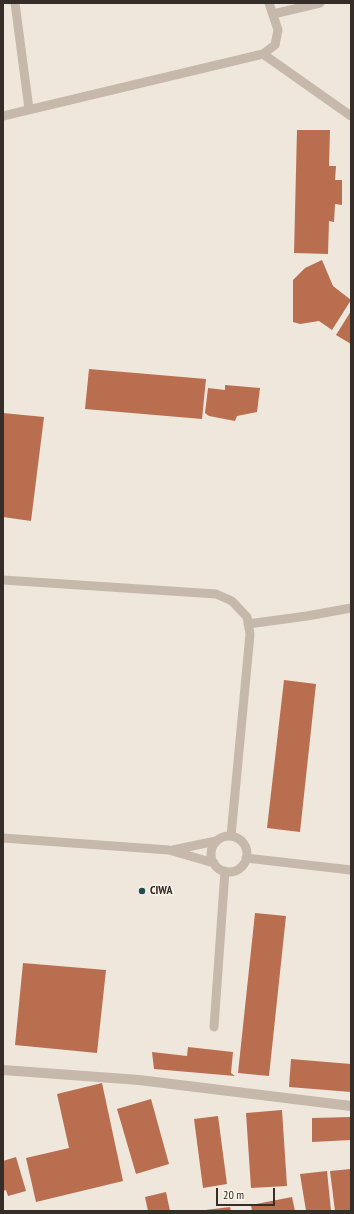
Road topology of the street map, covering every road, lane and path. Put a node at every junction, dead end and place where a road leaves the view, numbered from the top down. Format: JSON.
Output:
{"nodes":[{"id":1,"x":15,"y":3,"type":"edge"},
{"id":2,"x":269,"y":3,"type":"edge"},
{"id":3,"x":320,"y":3,"type":"edge"},
{"id":4,"x":273,"y":14,"type":"junction"},
{"id":5,"x":263,"y":54,"type":"junction"},
{"id":6,"x":29,"y":110,"type":"junction"},
{"id":7,"x":3,"y":116,"type":"edge"},
{"id":8,"x":351,"y":116,"type":"edge"},
{"id":9,"x":3,"y":580,"type":"edge"},
{"id":10,"x":351,"y":608,"type":"edge"},
{"id":11,"x":248,"y":624,"type":"junction"},
{"id":12,"x":231,"y":836,"type":"junction"},
{"id":13,"x":3,"y":838,"type":"edge"},
{"id":14,"x":216,"y":841,"type":"junction"},
{"id":15,"x":169,"y":850,"type":"junction"},
{"id":16,"x":246,"y":858,"type":"junction"},
{"id":17,"x":214,"y":863,"type":"junction"},
{"id":18,"x":351,"y":870,"type":"edge"},
{"id":19,"x":225,"y":871,"type":"junction"},
{"id":20,"x":214,"y":1027,"type":"dead end"},
{"id":21,"x":3,"y":1070,"type":"edge"},
{"id":22,"x":351,"y":1106,"type":"edge"}],
"edges":[{"from":1,"to":6,"type":"lane"},
{"from":2,"to":4,"type":"lane"},
{"from":3,"to":4,"type":"lane"},
{"from":4,"to":5,"type":"lane"},
{"from":5,"to":6,"type":"lane"},
{"from":5,"to":8,"type":"lane"},
{"from":6,"to":7,"type":"lane"},
{"from":9,"to":11,"type":"lane"},
{"from":10,"to":11,"type":"lane"},
{"from":11,"to":12,"type":"lane"},
{"from":12,"to":14,"type":"lane"},
{"from":12,"to":16,"type":"lane"},
{"from":13,"to":15,"type":"lane"},
{"from":14,"to":15,"type":"lane"},
{"from":14,"to":17,"type":"lane"},
{"from":15,"to":17,"type":"lane"},
{"from":16,"to":18,"type":"lane"},
{"from":16,"to":19,"type":"lane"},
{"from":17,"to":19,"type":"lane"},
{"from":19,"to":20,"type":"lane"},
{"from":21,"to":22,"type":"street"}]}
